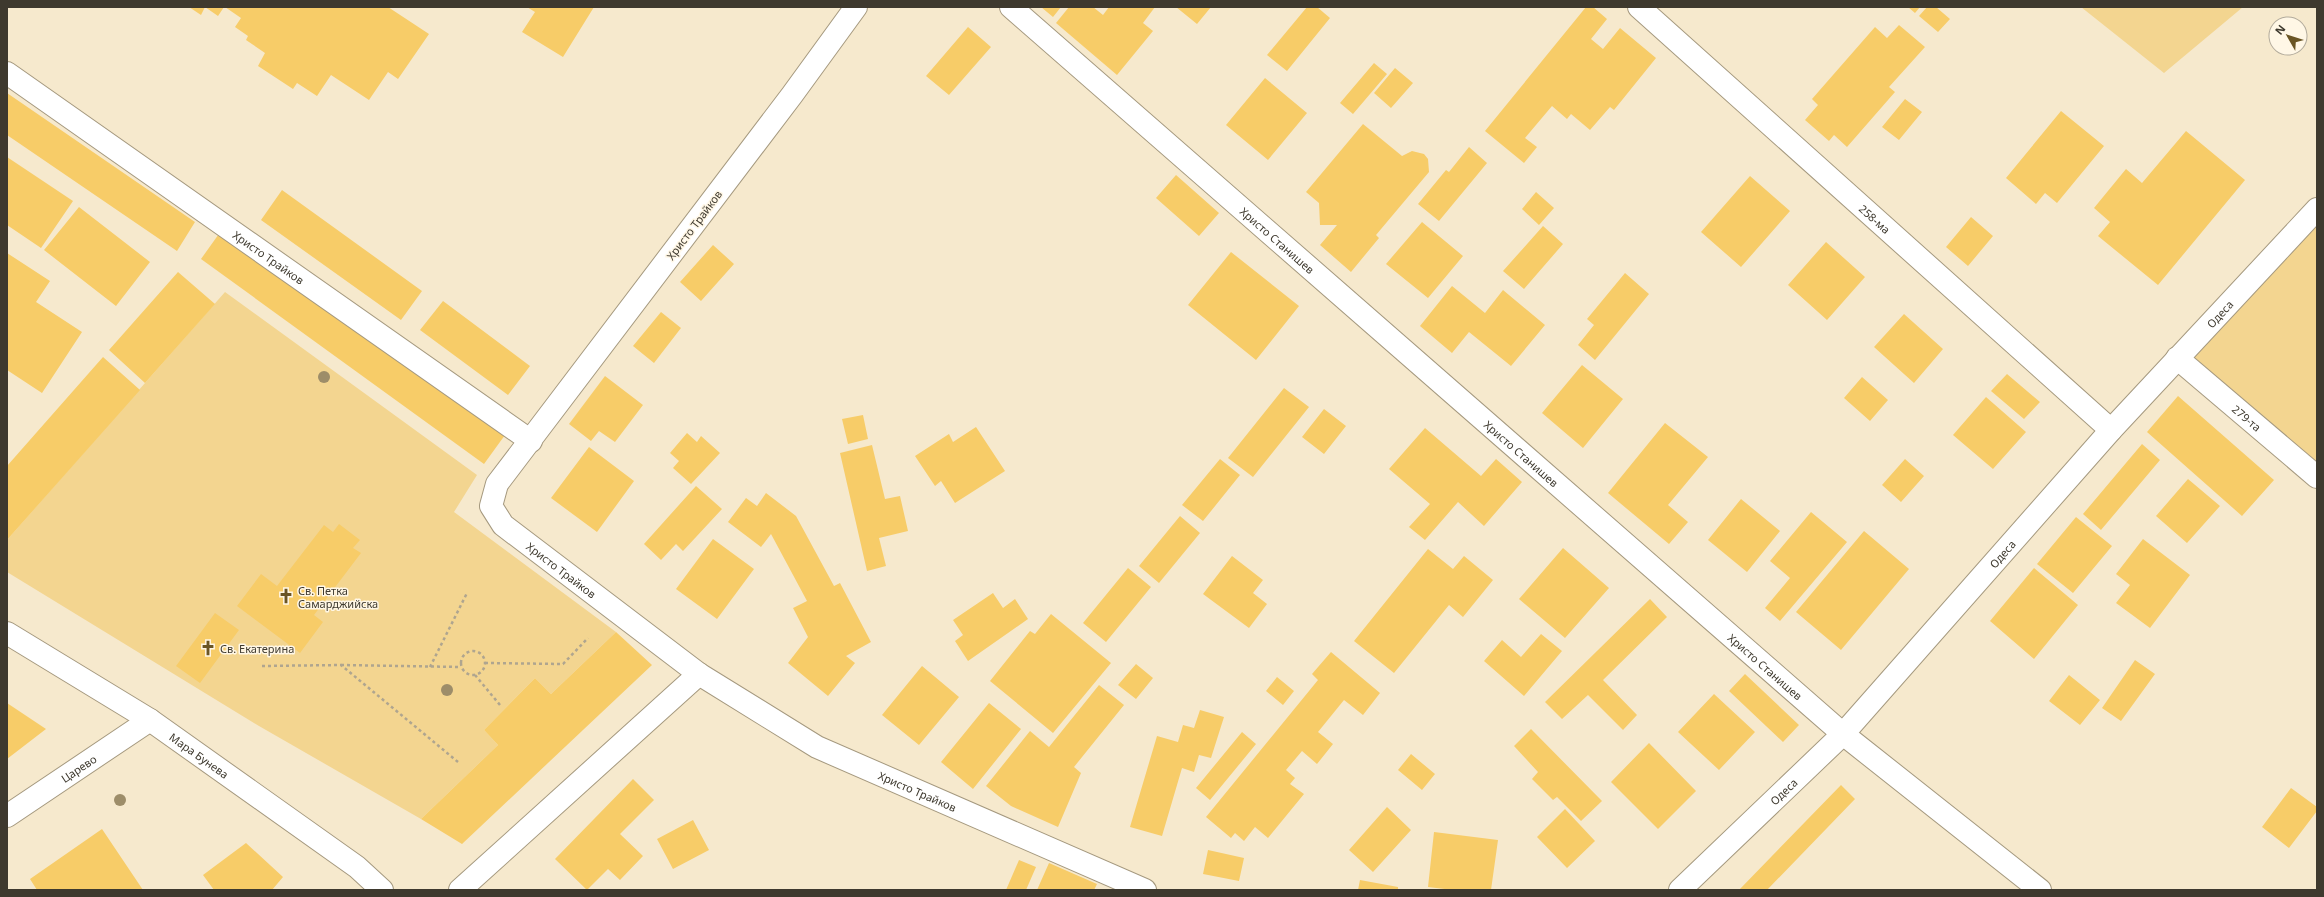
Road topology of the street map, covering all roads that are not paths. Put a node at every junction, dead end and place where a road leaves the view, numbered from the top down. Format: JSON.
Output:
{"nodes":[{"id":1,"x":856,"y":7,"type":"edge"},
{"id":2,"x":1011,"y":7,"type":"edge"},
{"id":3,"x":1639,"y":7,"type":"edge"},
{"id":4,"x":7,"y":73,"type":"edge"},
{"id":5,"x":2317,"y":209,"type":"edge"},
{"id":6,"x":2177,"y":358,"type":"junction"},
{"id":7,"x":2111,"y":430,"type":"junction"},
{"id":8,"x":531,"y":441,"type":"junction"},
{"id":9,"x":2317,"y":477,"type":"edge"},
{"id":10,"x":7,"y":632,"type":"edge"},
{"id":11,"x":699,"y":674,"type":"junction"},
{"id":12,"x":150,"y":720,"type":"junction"},
{"id":13,"x":1843,"y":734,"type":"junction"},
{"id":14,"x":7,"y":816,"type":"edge"},
{"id":15,"x":382,"y":890,"type":"edge"},
{"id":16,"x":460,"y":890,"type":"edge"},
{"id":17,"x":1145,"y":890,"type":"edge"},
{"id":18,"x":1680,"y":890,"type":"edge"},
{"id":19,"x":2040,"y":890,"type":"edge"}],
"edges":[{"from":1,"to":8,"type":"street","name":"Христо Трайков"},
{"from":2,"to":13,"type":"street","name":"Христо Станишев"},
{"from":3,"to":7,"type":"street","name":"258-ма"},
{"from":4,"to":8,"type":"street","name":"Христо Трайков"},
{"from":5,"to":6,"type":"street","name":"Одеса"},
{"from":6,"to":7,"type":"street","name":"Одеса"},
{"from":6,"to":9,"type":"street","name":"279-та"},
{"from":7,"to":13,"type":"street","name":"Одеса"},
{"from":8,"to":11,"type":"street","name":"Христо Трайков"},
{"from":10,"to":12,"type":"street","name":"Мара Бунева"},
{"from":11,"to":16,"type":"street"},
{"from":11,"to":17,"type":"street","name":"Христо Трайков"},
{"from":12,"to":14,"type":"street","name":"Царево"},
{"from":12,"to":15,"type":"street","name":"Мара Бунева"},
{"from":13,"to":18,"type":"street","name":"Одеса"},
{"from":13,"to":19,"type":"street","name":"Христо Станишев"}]}
